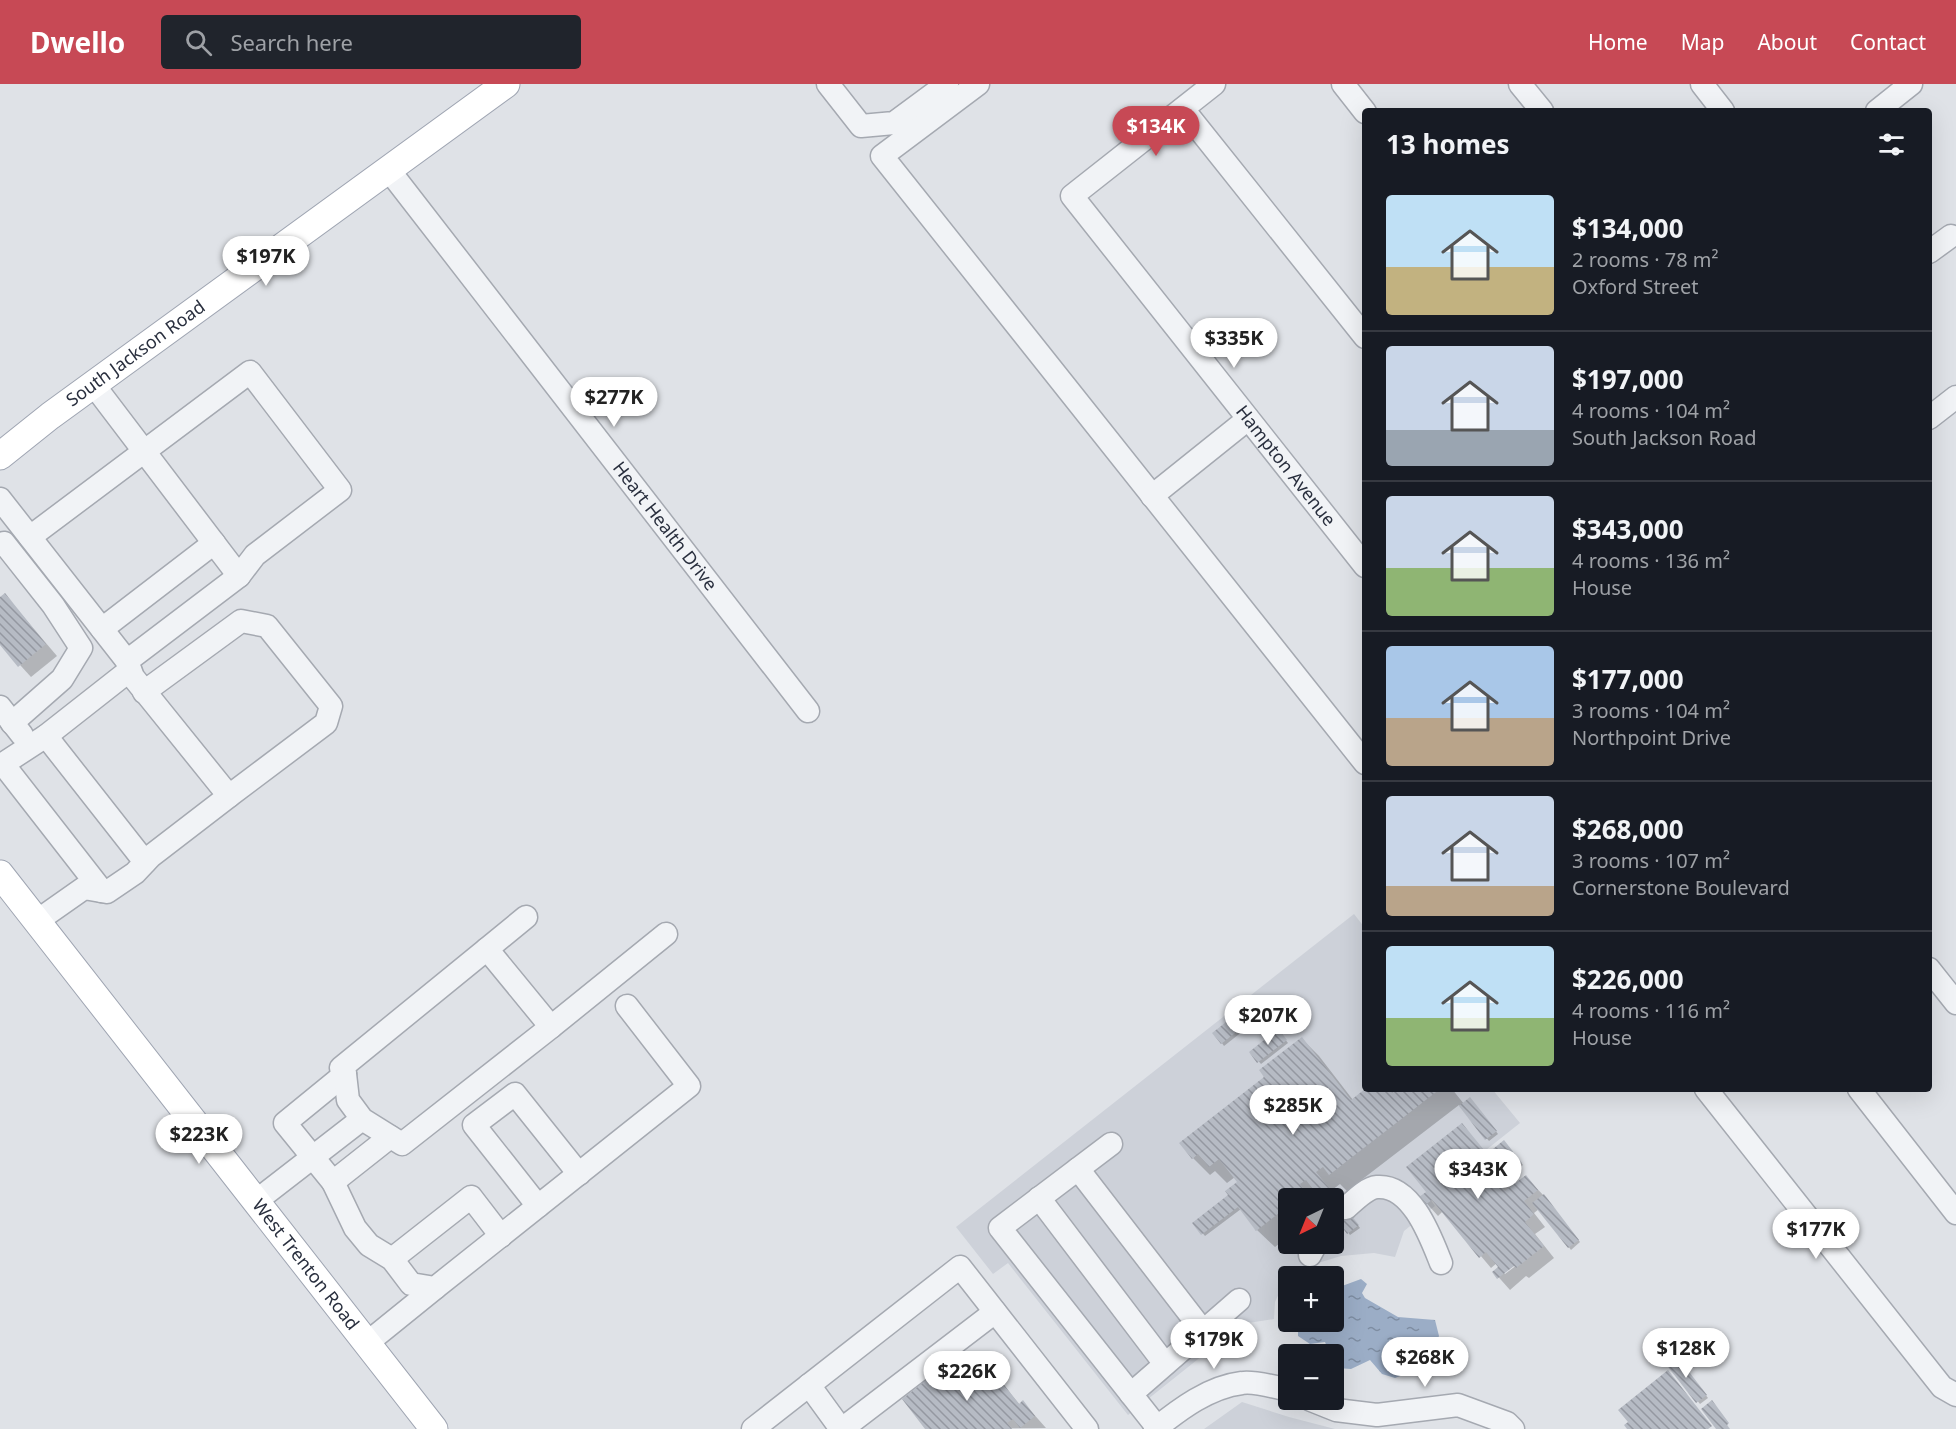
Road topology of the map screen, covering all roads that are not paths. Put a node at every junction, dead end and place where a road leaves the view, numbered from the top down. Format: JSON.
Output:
{"nodes":[{"id":1,"x":506,"y":84,"type":"edge"},
{"id":2,"x":828,"y":84,"type":"edge"},
{"id":3,"x":947,"y":84,"type":"edge"},
{"id":4,"x":978,"y":84,"type":"edge"},
{"id":5,"x":1343,"y":84,"type":"edge"},
{"id":6,"x":1520,"y":84,"type":"edge"},
{"id":7,"x":1702,"y":84,"type":"edge"},
{"id":8,"x":1911,"y":84,"type":"edge"},
{"id":9,"x":1212,"y":85,"type":"edge"},
{"id":10,"x":1362,"y":108,"type":"edge"},
{"id":11,"x":1540,"y":108,"type":"edge"},
{"id":12,"x":1722,"y":108,"type":"edge"},
{"id":13,"x":1881,"y":108,"type":"edge"},
{"id":14,"x":1183,"y":109,"type":"junction"},
{"id":15,"x":388,"y":169,"type":"junction"},
{"id":16,"x":1951,"y":236,"type":"dead end"},
{"id":17,"x":1932,"y":250,"type":"edge"},
{"id":18,"x":1362,"y":333,"type":"edge"},
{"id":19,"x":93,"y":384,"type":"junction"},
{"id":20,"x":1956,"y":397,"type":"edge"},
{"id":21,"x":1932,"y":416,"type":"edge"},
{"id":22,"x":1248,"y":419,"type":"junction"},
{"id":23,"x":144,"y":451,"type":"junction"},
{"id":24,"x":0,"y":456,"type":"edge"},
{"id":25,"x":1152,"y":496,"type":"junction"},
{"id":26,"x":0,"y":499,"type":"edge"},
{"id":27,"x":27,"y":533,"type":"junction"},
{"id":28,"x":214,"y":543,"type":"junction"},
{"id":29,"x":2,"y":545,"type":"edge"},
{"id":30,"x":1362,"y":562,"type":"edge"},
{"id":31,"x":239,"y":576,"type":"junction"},
{"id":32,"x":173,"y":626,"type":"junction"},
{"id":33,"x":102,"y":629,"type":"junction"},
{"id":34,"x":195,"y":654,"type":"junction"},
{"id":35,"x":128,"y":666,"type":"junction"},
{"id":36,"x":144,"y":692,"type":"junction"},
{"id":37,"x":808,"y":711,"type":"dead end"},
{"id":38,"x":3,"y":712,"type":"edge"},
{"id":39,"x":38,"y":741,"type":"junction"},
{"id":40,"x":1362,"y":759,"type":"edge"},
{"id":41,"x":1,"y":765,"type":"edge"},
{"id":42,"x":229,"y":796,"type":"junction"},
{"id":43,"x":145,"y":862,"type":"junction"},
{"id":44,"x":0,"y":874,"type":"edge"},
{"id":45,"x":102,"y":891,"type":"junction"},
{"id":46,"x":526,"y":917,"type":"dead end"},
{"id":47,"x":37,"y":921,"type":"junction"},
{"id":48,"x":666,"y":934,"type":"dead end"},
{"id":49,"x":487,"y":949,"type":"junction"},
{"id":50,"x":1932,"y":973,"type":"edge"},
{"id":51,"x":1956,"y":1003,"type":"edge"},
{"id":52,"x":627,"y":1006,"type":"dead end"},
{"id":53,"x":551,"y":1027,"type":"junction"},
{"id":54,"x":345,"y":1074,"type":"junction"},
{"id":55,"x":1708,"y":1092,"type":"edge"},
{"id":56,"x":1861,"y":1092,"type":"edge"},
{"id":57,"x":362,"y":1119,"type":"junction"},
{"id":58,"x":390,"y":1137,"type":"junction"},
{"id":59,"x":1111,"y":1144,"type":"dead end"},
{"id":60,"x":313,"y":1158,"type":"junction"},
{"id":61,"x":1078,"y":1169,"type":"junction"},
{"id":62,"x":579,"y":1174,"type":"junction"},
{"id":63,"x":333,"y":1182,"type":"junction"},
{"id":64,"x":1039,"y":1198,"type":"junction"},
{"id":65,"x":256,"y":1201,"type":"junction"},
{"id":66,"x":538,"y":1206,"type":"junction"},
{"id":67,"x":1344,"y":1209,"type":"edge"},
{"id":68,"x":1956,"y":1213,"type":"edge"},
{"id":69,"x":501,"y":1236,"type":"junction"},
{"id":70,"x":392,"y":1259,"type":"junction"},
{"id":71,"x":1441,"y":1263,"type":"dead end"},
{"id":72,"x":435,"y":1288,"type":"junction"},
{"id":73,"x":1239,"y":1300,"type":"dead end"},
{"id":74,"x":994,"y":1312,"type":"junction"},
{"id":75,"x":1203,"y":1331,"type":"junction"},
{"id":76,"x":367,"y":1343,"type":"junction"},
{"id":77,"x":1166,"y":1364,"type":"junction"},
{"id":78,"x":808,"y":1386,"type":"junction"},
{"id":79,"x":1278,"y":1388,"type":"edge"},
{"id":80,"x":1131,"y":1394,"type":"junction"},
{"id":81,"x":1956,"y":1395,"type":"edge"},
{"id":82,"x":1336,"y":1410,"type":"edge"},
{"id":83,"x":1081,"y":1427,"type":"edge"},
{"id":84,"x":1156,"y":1428,"type":"edge"},
{"id":85,"x":434,"y":1429,"type":"edge"},
{"id":86,"x":753,"y":1429,"type":"edge"},
{"id":87,"x":842,"y":1429,"type":"edge"},
{"id":88,"x":1513,"y":1429,"type":"edge"}],
"edges":[{"from":1,"to":15,"type":"main road","name":"South Jackson Road"},
{"from":2,"to":3,"type":"street"},
{"from":4,"to":25,"type":"street"},
{"from":5,"to":10,"type":"street"},
{"from":6,"to":11,"type":"street"},
{"from":7,"to":12,"type":"street"},
{"from":8,"to":13,"type":"street"},
{"from":9,"to":14,"type":"street"},
{"from":14,"to":18,"type":"street"},
{"from":14,"to":22,"type":"street","name":"Hampton Avenue"},
{"from":15,"to":19,"type":"main road","name":"South Jackson Road"},
{"from":15,"to":37,"type":"street","name":"Heart Health Drive"},
{"from":16,"to":17,"type":"street"},
{"from":19,"to":23,"type":"street"},
{"from":19,"to":24,"type":"main road","name":"South Jackson Road"},
{"from":20,"to":21,"type":"street"},
{"from":22,"to":25,"type":"street"},
{"from":22,"to":30,"type":"street","name":"Hampton Avenue"},
{"from":23,"to":27,"type":"street"},
{"from":23,"to":28,"type":"street"},
{"from":23,"to":31,"type":"street"},
{"from":25,"to":40,"type":"street"},
{"from":26,"to":27,"type":"street"},
{"from":27,"to":29,"type":"street"},
{"from":27,"to":33,"type":"street"},
{"from":28,"to":31,"type":"street"},
{"from":28,"to":33,"type":"street"},
{"from":29,"to":38,"type":"street"},
{"from":31,"to":32,"type":"street"},
{"from":32,"to":34,"type":"street"},
{"from":32,"to":35,"type":"street"},
{"from":33,"to":35,"type":"street"},
{"from":34,"to":36,"type":"street"},
{"from":34,"to":42,"type":"street"},
{"from":35,"to":36,"type":"street"},
{"from":35,"to":39,"type":"street"},
{"from":36,"to":42,"type":"street"},
{"from":38,"to":39,"type":"street"},
{"from":39,"to":41,"type":"street"},
{"from":39,"to":43,"type":"street"},
{"from":41,"to":45,"type":"street"},
{"from":42,"to":43,"type":"street"},
{"from":43,"to":45,"type":"street"},
{"from":44,"to":47,"type":"main road","name":"West Trenton Road"},
{"from":45,"to":47,"type":"street"},
{"from":46,"to":49,"type":"street"},
{"from":47,"to":65,"type":"main road","name":"West Trenton Road"},
{"from":48,"to":53,"type":"street"},
{"from":49,"to":53,"type":"street"},
{"from":49,"to":54,"type":"street"},
{"from":50,"to":51,"type":"street"},
{"from":52,"to":62,"type":"street"},
{"from":53,"to":58,"type":"street"},
{"from":54,"to":57,"type":"street"},
{"from":54,"to":60,"type":"street"},
{"from":55,"to":81,"type":"street"},
{"from":56,"to":68,"type":"street"},
{"from":57,"to":58,"type":"street"},
{"from":57,"to":60,"type":"street"},
{"from":58,"to":63,"type":"street"},
{"from":59,"to":61,"type":"street"},
{"from":60,"to":63,"type":"street"},
{"from":60,"to":65,"type":"street"},
{"from":61,"to":64,"type":"street"},
{"from":61,"to":75,"type":"street"},
{"from":62,"to":66,"type":"street"},
{"from":62,"to":66,"type":"street"},
{"from":63,"to":70,"type":"street"},
{"from":64,"to":77,"type":"street"},
{"from":64,"to":80,"type":"street"},
{"from":65,"to":76,"type":"main road","name":"West Trenton Road"},
{"from":66,"to":69,"type":"street"},
{"from":67,"to":71,"type":"street"},
{"from":69,"to":70,"type":"street"},
{"from":69,"to":72,"type":"street"},
{"from":70,"to":72,"type":"street"},
{"from":72,"to":76,"type":"street"},
{"from":73,"to":75,"type":"street"},
{"from":74,"to":78,"type":"street"},
{"from":74,"to":83,"type":"street"},
{"from":74,"to":87,"type":"street"},
{"from":75,"to":77,"type":"street"},
{"from":76,"to":85,"type":"main road","name":"West Trenton Road"},
{"from":77,"to":80,"type":"street"},
{"from":78,"to":86,"type":"street"},
{"from":78,"to":87,"type":"street"},
{"from":79,"to":84,"type":"street"},
{"from":80,"to":84,"type":"street"},
{"from":82,"to":88,"type":"street"}]}
